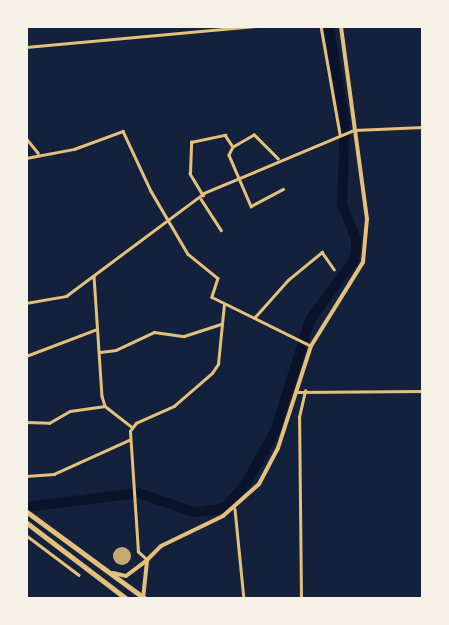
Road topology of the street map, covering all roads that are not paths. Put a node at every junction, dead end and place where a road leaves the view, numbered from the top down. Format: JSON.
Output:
{"nodes":[{"id":1,"x":257,"y":26,"type":"edge"},
{"id":2,"x":321,"y":26,"type":"edge"},
{"id":3,"x":340,"y":26,"type":"edge"},
{"id":4,"x":26,"y":47,"type":"edge"},
{"id":5,"x":423,"y":126,"type":"edge"},
{"id":6,"x":352,"y":130,"type":"junction"},
{"id":7,"x":341,"y":134,"type":"junction"},
{"id":8,"x":26,"y":138,"type":"edge"},
{"id":9,"x":233,"y":147,"type":"junction"},
{"id":10,"x":38,"y":153,"type":"junction"},
{"id":11,"x":26,"y":158,"type":"edge"},
{"id":12,"x":278,"y":159,"type":"junction"},
{"id":13,"x":239,"y":181,"type":"junction"},
{"id":14,"x":283,"y":188,"type":"dead end"},
{"id":15,"x":202,"y":198,"type":"junction"},
{"id":16,"x":168,"y":221,"type":"junction"},
{"id":17,"x":220,"y":230,"type":"dead end"},
{"id":18,"x":334,"y":269,"type":"dead end"},
{"id":19,"x":94,"y":276,"type":"junction"},
{"id":20,"x":26,"y":303,"type":"edge"},
{"id":21,"x":224,"y":304,"type":"junction"},
{"id":22,"x":254,"y":318,"type":"junction"},
{"id":23,"x":222,"y":324,"type":"junction"},
{"id":24,"x":97,"y":329,"type":"junction"},
{"id":25,"x":311,"y":346,"type":"junction"},
{"id":26,"x":100,"y":352,"type":"junction"},
{"id":27,"x":26,"y":356,"type":"edge"},
{"id":28,"x":305,"y":391,"type":"junction"},
{"id":29,"x":423,"y":391,"type":"edge"},
{"id":30,"x":295,"y":392,"type":"junction"},
{"id":31,"x":105,"y":406,"type":"junction"},
{"id":32,"x":26,"y":422,"type":"edge"},
{"id":33,"x":132,"y":427,"type":"junction"},
{"id":34,"x":129,"y":440,"type":"junction"},
{"id":35,"x":26,"y":476,"type":"edge"},
{"id":36,"x":235,"y":508,"type":"junction"},
{"id":37,"x":28,"y":512,"type":"edge"},
{"id":38,"x":26,"y":522,"type":"edge"},
{"id":39,"x":26,"y":535,"type":"edge"},
{"id":40,"x":148,"y":560,"type":"junction"},
{"id":41,"x":111,"y":573,"type":"junction"},
{"id":42,"x":79,"y":575,"type":"dead end"},
{"id":43,"x":144,"y":598,"type":"edge"},
{"id":44,"x":127,"y":599,"type":"edge"},
{"id":45,"x":244,"y":599,"type":"edge"},
{"id":46,"x":301,"y":599,"type":"edge"}],
"edges":[{"from":1,"to":4,"type":"street"},
{"from":2,"to":7,"type":"street"},
{"from":3,"to":6,"type":"main road"},
{"from":5,"to":6,"type":"street"},
{"from":6,"to":7,"type":"street"},
{"from":6,"to":25,"type":"main road"},
{"from":7,"to":12,"type":"street"},
{"from":8,"to":10,"type":"street"},
{"from":9,"to":12,"type":"street"},
{"from":9,"to":13,"type":"street"},
{"from":9,"to":15,"type":"street"},
{"from":10,"to":11,"type":"street"},
{"from":10,"to":16,"type":"street"},
{"from":12,"to":13,"type":"street"},
{"from":13,"to":14,"type":"street"},
{"from":13,"to":15,"type":"street"},
{"from":15,"to":16,"type":"street"},
{"from":15,"to":17,"type":"street"},
{"from":16,"to":19,"type":"street"},
{"from":16,"to":21,"type":"street"},
{"from":18,"to":22,"type":"street"},
{"from":19,"to":20,"type":"street"},
{"from":19,"to":24,"type":"street"},
{"from":21,"to":22,"type":"street"},
{"from":21,"to":23,"type":"street"},
{"from":22,"to":25,"type":"street"},
{"from":23,"to":26,"type":"street"},
{"from":23,"to":33,"type":"street"},
{"from":24,"to":26,"type":"street"},
{"from":24,"to":27,"type":"street"},
{"from":25,"to":30,"type":"main road"},
{"from":26,"to":31,"type":"street"},
{"from":28,"to":29,"type":"street"},
{"from":28,"to":30,"type":"street"},
{"from":28,"to":46,"type":"street"},
{"from":30,"to":36,"type":"main road"},
{"from":31,"to":32,"type":"street"},
{"from":31,"to":33,"type":"street"},
{"from":33,"to":34,"type":"street"},
{"from":34,"to":35,"type":"street"},
{"from":34,"to":40,"type":"street"},
{"from":36,"to":40,"type":"main road"},
{"from":36,"to":45,"type":"street"},
{"from":37,"to":41,"type":"highway"},
{"from":38,"to":44,"type":"highway"},
{"from":39,"to":42,"type":"street"},
{"from":40,"to":41,"type":"main road"},
{"from":40,"to":43,"type":"main road"},
{"from":41,"to":43,"type":"highway"}]}
